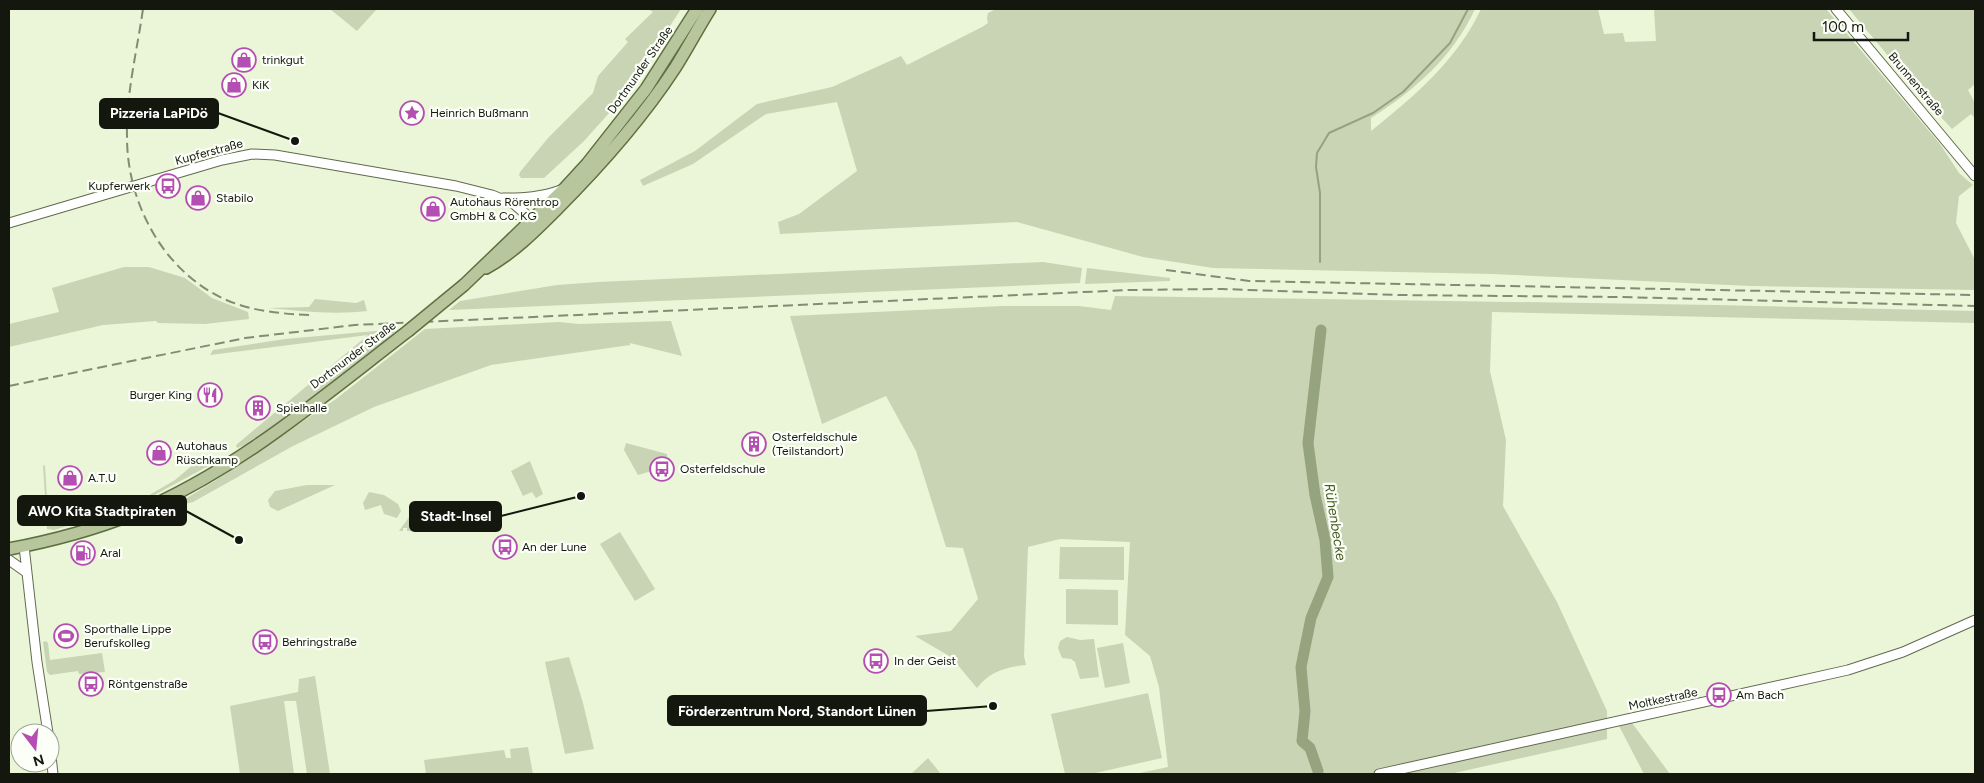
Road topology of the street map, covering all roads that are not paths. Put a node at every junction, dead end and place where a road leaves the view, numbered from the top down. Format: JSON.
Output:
{"nodes":[{"id":1,"x":697,"y":9,"type":"edge"},
{"id":2,"x":710,"y":9,"type":"edge"},
{"id":3,"x":1836,"y":9,"type":"edge"},
{"id":4,"x":1975,"y":176,"type":"edge"},
{"id":5,"x":565,"y":188,"type":"junction"},
{"id":6,"x":503,"y":198,"type":"junction"},
{"id":7,"x":9,"y":223,"type":"edge"},
{"id":8,"x":536,"y":223,"type":"junction"},
{"id":9,"x":24,"y":546,"type":"junction"},
{"id":10,"x":9,"y":549,"type":"edge"},
{"id":11,"x":9,"y":560,"type":"edge"},
{"id":12,"x":26,"y":572,"type":"junction"},
{"id":13,"x":1975,"y":620,"type":"edge"},
{"id":14,"x":47,"y":723,"type":"edge"},
{"id":15,"x":1379,"y":774,"type":"edge"}],
"edges":[{"from":1,"to":5,"type":"main road","name":"Dortmunder Straße"},
{"from":2,"to":8,"type":"main road","name":"Dortmunder Straße"},
{"from":3,"to":4,"type":"street","name":"Brunnenstraße"},
{"from":5,"to":6,"type":"street"},
{"from":5,"to":8,"type":"main road","name":"Dortmunder Straße"},
{"from":6,"to":7,"type":"street","name":"Kupferstraße"},
{"from":6,"to":8,"type":"street","name":"Kupferstraße"},
{"from":8,"to":9,"type":"main road","name":"Dortmunder Straße","bridge":true},
{"from":9,"to":10,"type":"main road","name":"Dortmunder Straße"},
{"from":9,"to":12,"type":"street"},
{"from":11,"to":12,"type":"street"},
{"from":12,"to":14,"type":"street"},
{"from":13,"to":15,"type":"street","name":"Moltkestraße"}]}
